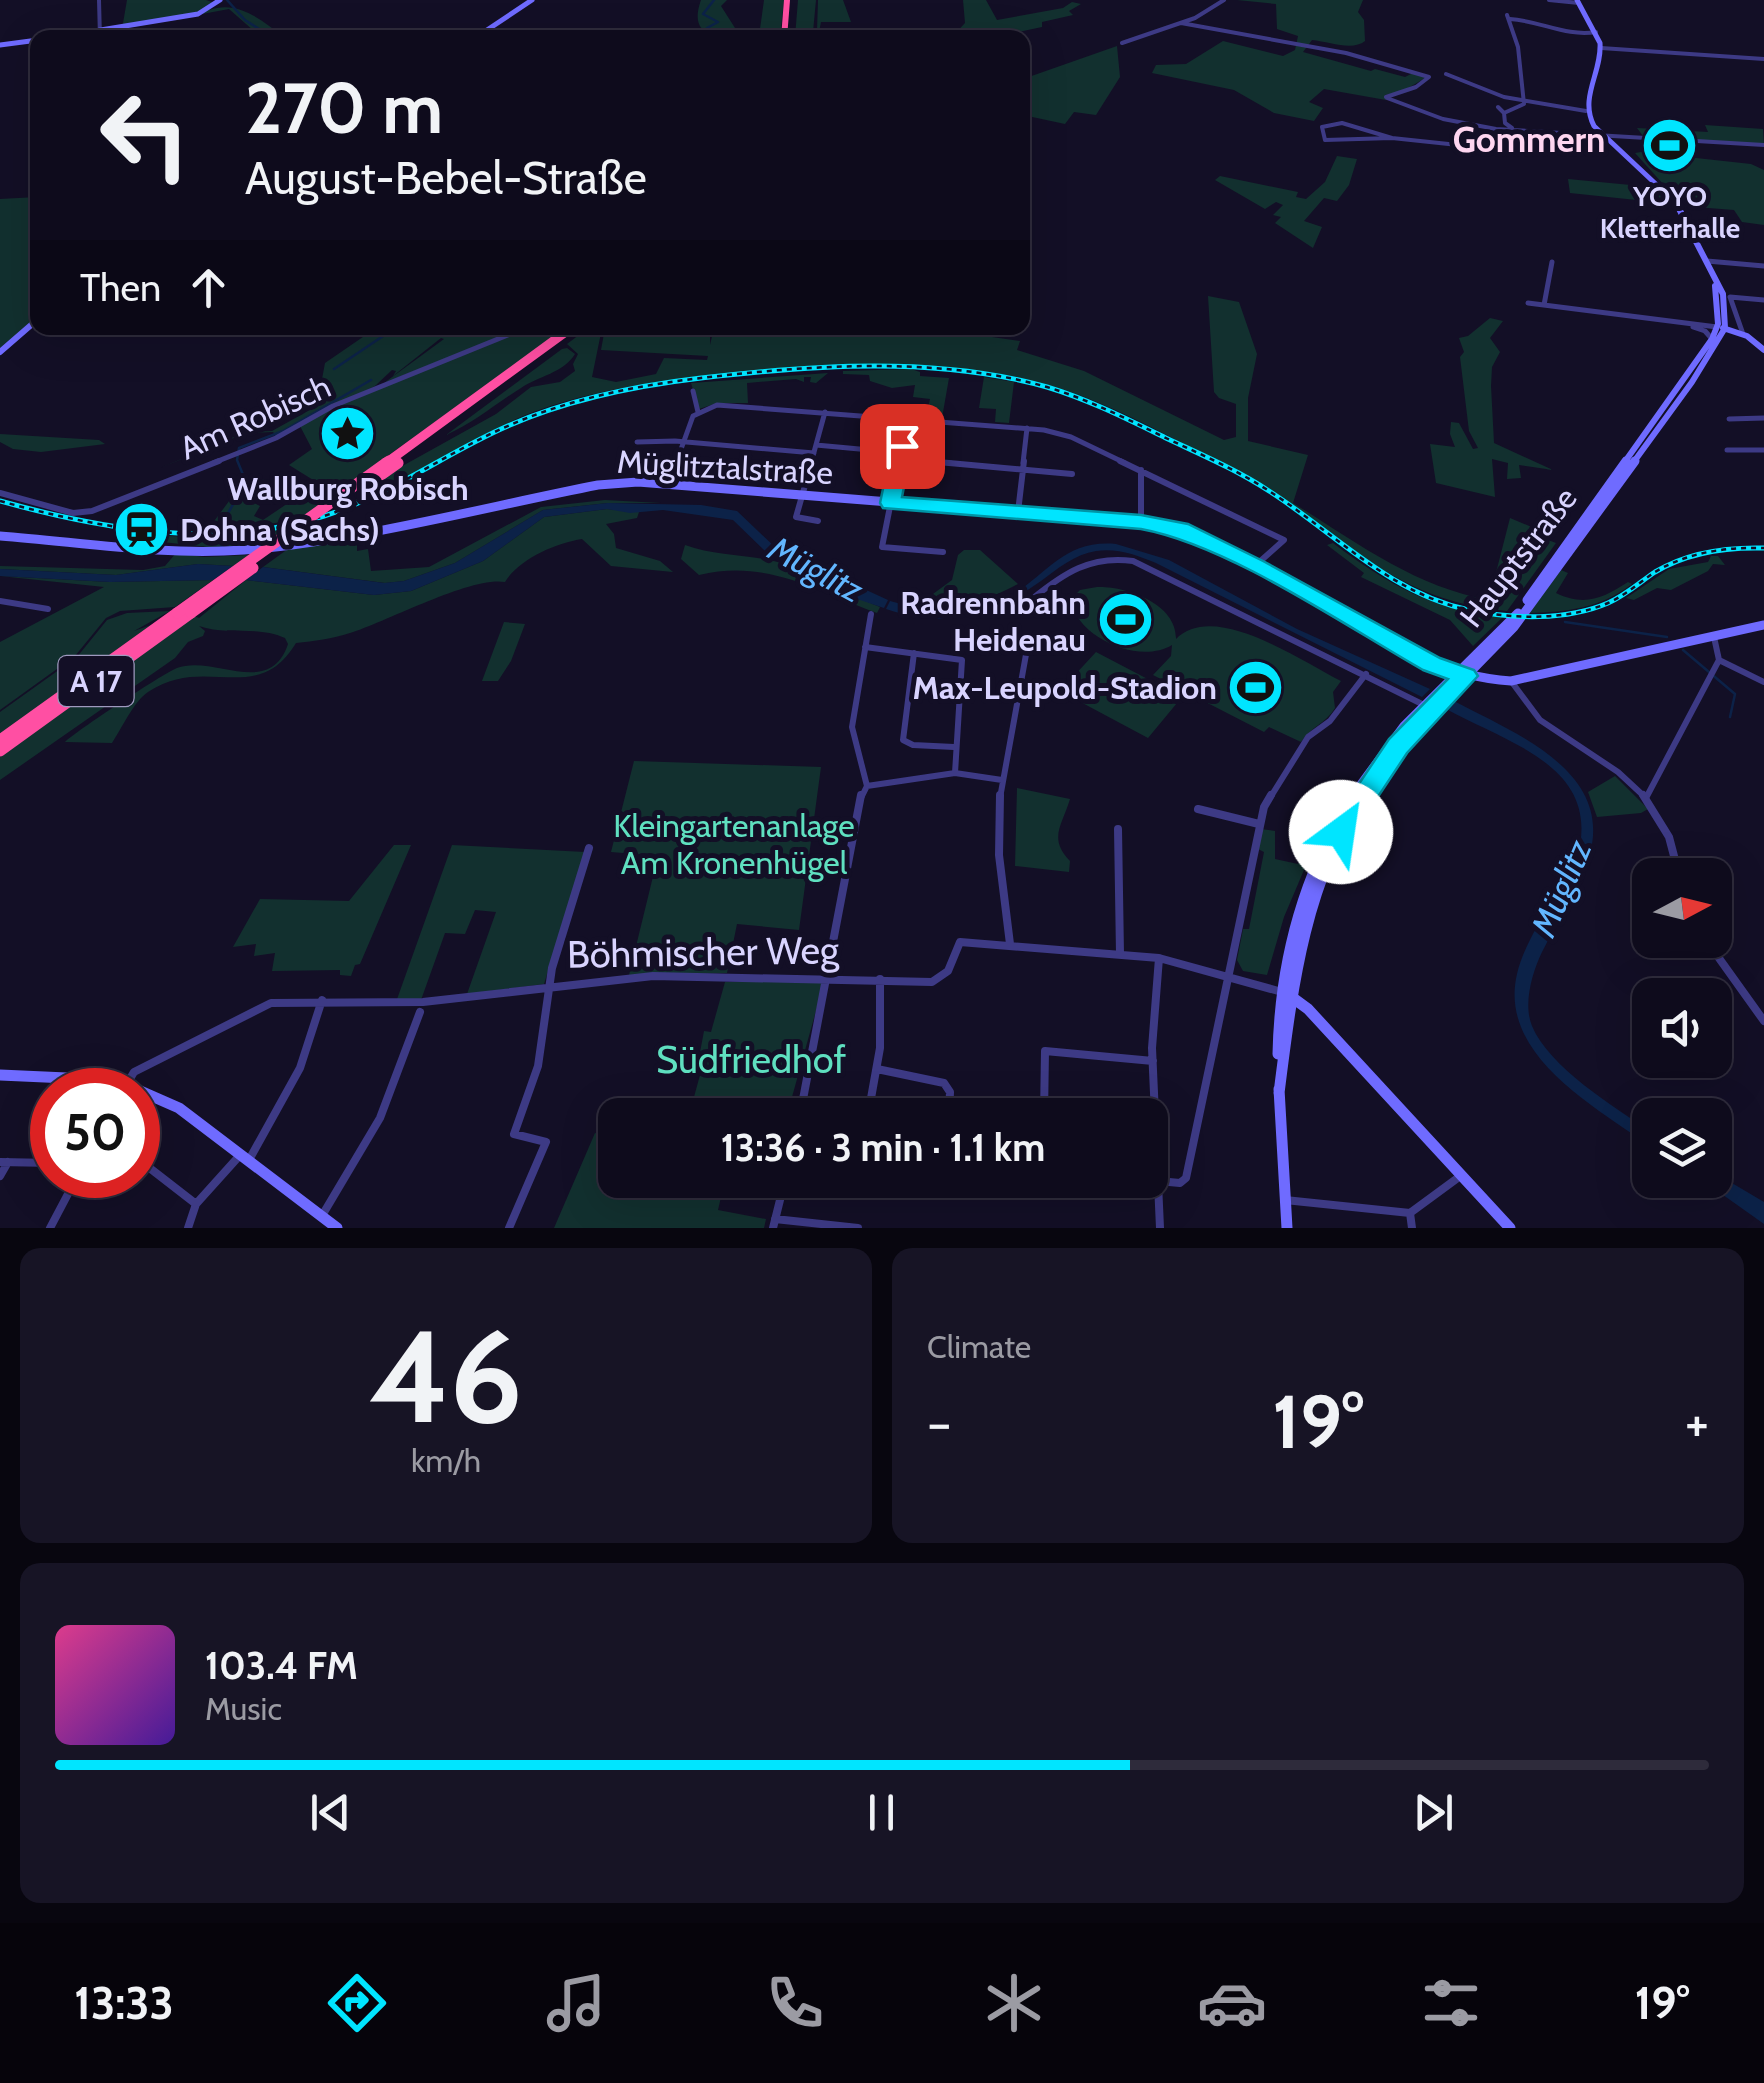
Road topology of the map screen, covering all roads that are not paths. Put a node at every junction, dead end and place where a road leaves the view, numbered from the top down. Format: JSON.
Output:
{"nodes":[{"id":1,"x":99,"y":0,"type":"edge"},
{"id":2,"x":220,"y":0,"type":"edge"},
{"id":3,"x":532,"y":0,"type":"edge"},
{"id":4,"x":791,"y":0,"type":"edge"},
{"id":5,"x":1224,"y":0,"type":"edge"},
{"id":6,"x":1549,"y":0,"type":"edge"},
{"id":7,"x":1578,"y":2,"type":"edge"},
{"id":8,"x":1181,"y":23,"type":"junction"},
{"id":9,"x":99,"y":30,"type":"edge"},
{"id":10,"x":112,"y":30,"type":"edge"},
{"id":11,"x":487,"y":30,"type":"edge"},
{"id":12,"x":785,"y":30,"type":"edge"},
{"id":13,"x":792,"y":30,"type":"edge"},
{"id":14,"x":1596,"y":30,"type":"junction"},
{"id":15,"x":30,"y":41,"type":"edge"},
{"id":16,"x":1122,"y":43,"type":"dead end"},
{"id":17,"x":0,"y":45,"type":"edge"},
{"id":18,"x":1601,"y":48,"type":"junction"},
{"id":19,"x":1764,"y":59,"type":"edge"},
{"id":20,"x":1446,"y":74,"type":"dead end"},
{"id":21,"x":1524,"y":101,"type":"junction"},
{"id":22,"x":1498,"y":106,"type":"dead end"},
{"id":23,"x":1586,"y":111,"type":"junction"},
{"id":24,"x":1504,"y":114,"type":"junction"},
{"id":25,"x":1514,"y":128,"type":"junction"},
{"id":26,"x":1506,"y":130,"type":"junction"},
{"id":27,"x":1604,"y":134,"type":"junction"},
{"id":28,"x":1392,"y":138,"type":"junction"},
{"id":29,"x":1764,"y":145,"type":"edge"},
{"id":30,"x":1552,"y":262,"type":"dead end"},
{"id":31,"x":1709,"y":265,"type":"junction"},
{"id":32,"x":1764,"y":266,"type":"edge"},
{"id":33,"x":1549,"y":293,"type":"junction"},
{"id":34,"x":1764,"y":300,"type":"edge"},
{"id":35,"x":1528,"y":303,"type":"dead end"},
{"id":36,"x":1544,"y":306,"type":"junction"},
{"id":37,"x":1555,"y":307,"type":"junction"},
{"id":38,"x":1718,"y":308,"type":"junction"},
{"id":39,"x":1588,"y":311,"type":"junction"},
{"id":40,"x":1694,"y":323,"type":"junction"},
{"id":41,"x":1677,"y":324,"type":"junction"},
{"id":42,"x":30,"y":326,"type":"edge"},
{"id":43,"x":1720,"y":329,"type":"junction"},
{"id":44,"x":508,"y":335,"type":"edge"},
{"id":45,"x":562,"y":335,"type":"edge"},
{"id":46,"x":572,"y":335,"type":"edge"},
{"id":47,"x":1743,"y":336,"type":"junction"},
{"id":48,"x":1715,"y":341,"type":"junction"},
{"id":49,"x":1760,"y":347,"type":"edge"},
{"id":50,"x":0,"y":352,"type":"edge"},
{"id":51,"x":693,"y":391,"type":"dead end"},
{"id":52,"x":698,"y":412,"type":"junction"},
{"id":53,"x":825,"y":412,"type":"junction"},
{"id":54,"x":907,"y":418,"type":"junction"},
{"id":55,"x":1764,"y":418,"type":"edge"},
{"id":56,"x":1729,"y":419,"type":"dead end"},
{"id":57,"x":1028,"y":428,"type":"junction"},
{"id":58,"x":637,"y":442,"type":"dead end"},
{"id":59,"x":684,"y":442,"type":"junction"},
{"id":60,"x":814,"y":449,"type":"junction"},
{"id":61,"x":870,"y":450,"type":"dead end"},
{"id":62,"x":1727,"y":450,"type":"dead end"},
{"id":63,"x":1764,"y":450,"type":"edge"},
{"id":64,"x":243,"y":451,"type":"joint"},
{"id":65,"x":938,"y":462,"type":"dead end"},
{"id":66,"x":392,"y":463,"type":"junction"},
{"id":67,"x":1022,"y":470,"type":"junction"},
{"id":68,"x":1141,"y":470,"type":"junction"},
{"id":69,"x":1072,"y":474,"type":"dead end"},
{"id":70,"x":1141,"y":480,"type":"junction"},
{"id":71,"x":1165,"y":482,"type":"junction"},
{"id":72,"x":668,"y":484,"type":"junction"},
{"id":73,"x":0,"y":493,"type":"edge"},
{"id":74,"x":801,"y":496,"type":"junction"},
{"id":75,"x":890,"y":503,"type":"junction"},
{"id":76,"x":1018,"y":512,"type":"junction"},
{"id":77,"x":818,"y":521,"type":"dead end"},
{"id":78,"x":1141,"y":522,"type":"junction"},
{"id":79,"x":0,"y":536,"type":"edge"},
{"id":80,"x":944,"y":552,"type":"dead end"},
{"id":81,"x":1256,"y":566,"type":"junction"},
{"id":82,"x":1032,"y":598,"type":"dead end"},
{"id":83,"x":0,"y":600,"type":"edge"},
{"id":84,"x":48,"y":610,"type":"dead end"},
{"id":85,"x":871,"y":614,"type":"dead end"},
{"id":86,"x":1764,"y":626,"type":"edge"},
{"id":87,"x":1714,"y":637,"type":"junction"},
{"id":88,"x":864,"y":647,"type":"junction"},
{"id":89,"x":1027,"y":649,"type":"dead end"},
{"id":90,"x":914,"y":653,"type":"junction"},
{"id":91,"x":1719,"y":660,"type":"junction"},
{"id":92,"x":1366,"y":674,"type":"junction"},
{"id":93,"x":1460,"y":675,"type":"junction"},
{"id":94,"x":1511,"y":681,"type":"junction"},
{"id":95,"x":1764,"y":682,"type":"edge"},
{"id":96,"x":1430,"y":705,"type":"junction"},
{"id":97,"x":0,"y":740,"type":"edge"},
{"id":98,"x":954,"y":747,"type":"junction"},
{"id":99,"x":0,"y":750,"type":"edge"},
{"id":100,"x":955,"y":773,"type":"junction"},
{"id":101,"x":1002,"y":780,"type":"junction"},
{"id":102,"x":866,"y":786,"type":"junction"},
{"id":103,"x":1646,"y":798,"type":"junction"},
{"id":104,"x":1198,"y":808,"type":"dead end"},
{"id":105,"x":1259,"y":824,"type":"junction"},
{"id":106,"x":1118,"y":829,"type":"dead end"},
{"id":107,"x":589,"y":848,"type":"dead end"},
{"id":108,"x":1675,"y":858,"type":"edge"},
{"id":109,"x":1010,"y":944,"type":"junction"},
{"id":110,"x":1120,"y":954,"type":"junction"},
{"id":111,"x":1159,"y":958,"type":"junction"},
{"id":112,"x":1719,"y":958,"type":"edge"},
{"id":113,"x":1230,"y":976,"type":"junction"},
{"id":114,"x":830,"y":979,"type":"junction"},
{"id":115,"x":880,"y":979,"type":"junction"},
{"id":116,"x":550,"y":986,"type":"junction"},
{"id":117,"x":1286,"y":994,"type":"junction"},
{"id":118,"x":322,"y":1000,"type":"junction"},
{"id":119,"x":421,"y":1007,"type":"junction"},
{"id":120,"x":1764,"y":1021,"type":"edge"},
{"id":121,"x":1152,"y":1061,"type":"junction"},
{"id":122,"x":142,"y":1068,"type":"edge"},
{"id":123,"x":877,"y":1069,"type":"junction"},
{"id":124,"x":0,"y":1075,"type":"edge"},
{"id":125,"x":30,"y":1076,"type":"edge"},
{"id":126,"x":1280,"y":1092,"type":"joint"},
{"id":127,"x":804,"y":1098,"type":"edge"},
{"id":128,"x":871,"y":1098,"type":"edge"},
{"id":129,"x":950,"y":1098,"type":"edge"},
{"id":130,"x":1044,"y":1098,"type":"edge"},
{"id":131,"x":1153,"y":1098,"type":"edge"},
{"id":132,"x":160,"y":1100,"type":"edge"},
{"id":133,"x":245,"y":1157,"type":"junction"},
{"id":134,"x":4,"y":1162,"type":"edge"},
{"id":135,"x":30,"y":1163,"type":"edge"},
{"id":136,"x":0,"y":1176,"type":"edge"},
{"id":137,"x":160,"y":1177,"type":"edge"},
{"id":138,"x":1460,"y":1177,"type":"junction"},
{"id":139,"x":1168,"y":1182,"type":"edge"},
{"id":140,"x":66,"y":1198,"type":"edge"},
{"id":141,"x":780,"y":1198,"type":"edge"},
{"id":142,"x":1159,"y":1198,"type":"edge"},
{"id":143,"x":1284,"y":1200,"type":"junction"},
{"id":144,"x":196,"y":1204,"type":"junction"},
{"id":145,"x":1410,"y":1213,"type":"junction"},
{"id":146,"x":323,"y":1214,"type":"junction"},
{"id":147,"x":774,"y":1224,"type":"edge"},
{"id":148,"x":335,"y":1227,"type":"edge"},
{"id":149,"x":51,"y":1228,"type":"edge"},
{"id":150,"x":188,"y":1228,"type":"edge"},
{"id":151,"x":510,"y":1228,"type":"edge"},
{"id":152,"x":858,"y":1228,"type":"edge"},
{"id":153,"x":1160,"y":1228,"type":"edge"},
{"id":154,"x":1287,"y":1228,"type":"edge"},
{"id":155,"x":1412,"y":1228,"type":"edge"},
{"id":156,"x":1510,"y":1228,"type":"edge"}],
"edges":[{"from":1,"to":9,"type":"street"},
{"from":2,"to":10,"type":"main road"},
{"from":3,"to":11,"type":"main road"},
{"from":4,"to":12,"type":"highway"},
{"from":4,"to":13,"type":"highway"},
{"from":5,"to":8,"type":"street"},
{"from":6,"to":7,"type":"street"},
{"from":7,"to":14,"type":"main road"},
{"from":8,"to":16,"type":"street"},
{"from":8,"to":26,"type":"street"},
{"from":14,"to":18,"type":"main road"},
{"from":14,"to":21,"type":"street"},
{"from":15,"to":17,"type":"main road"},
{"from":18,"to":19,"type":"street"},
{"from":18,"to":23,"type":"main road"},
{"from":20,"to":21,"type":"street"},
{"from":21,"to":23,"type":"street"},
{"from":21,"to":24,"type":"street"},
{"from":22,"to":24,"type":"street"},
{"from":23,"to":27,"type":"main road"},
{"from":24,"to":25,"type":"street"},
{"from":25,"to":26,"type":"street"},
{"from":25,"to":27,"type":"street"},
{"from":26,"to":28,"type":"street"},
{"from":27,"to":29,"type":"street"},
{"from":27,"to":31,"type":"main road"},
{"from":28,"to":28,"type":"street"},
{"from":30,"to":33,"type":"street"},
{"from":31,"to":32,"type":"street"},
{"from":31,"to":38,"type":"main road"},
{"from":31,"to":43,"type":"main road"},
{"from":33,"to":36,"type":"street"},
{"from":33,"to":37,"type":"street"},
{"from":34,"to":47,"type":"street"},
{"from":35,"to":36,"type":"street"},
{"from":36,"to":37,"type":"street"},
{"from":37,"to":39,"type":"street"},
{"from":38,"to":40,"type":"street"},
{"from":38,"to":43,"type":"main road"},
{"from":39,"to":40,"type":"street"},
{"from":39,"to":41,"type":"street"},
{"from":40,"to":43,"type":"street"},
{"from":41,"to":43,"type":"street"},
{"from":41,"to":48,"type":"street"},
{"from":42,"to":50,"type":"main road"},
{"from":43,"to":47,"type":"main road"},
{"from":43,"to":48,"type":"main road","name":"Hauptstraße"},
{"from":44,"to":64,"type":"street","name":"Am Robisch"},
{"from":45,"to":66,"type":"highway","number":"A 17"},
{"from":46,"to":66,"type":"highway","number":"A 17"},
{"from":47,"to":48,"type":"main road"},
{"from":47,"to":49,"type":"main road"},
{"from":48,"to":93,"type":"main road","name":"Hauptstraße"},
{"from":51,"to":52,"type":"street"},
{"from":52,"to":53,"type":"street"},
{"from":52,"to":59,"type":"street"},
{"from":53,"to":54,"type":"street"},
{"from":53,"to":60,"type":"street"},
{"from":54,"to":57,"type":"street"},
{"from":54,"to":75,"type":"street"},
{"from":55,"to":56,"type":"street"},
{"from":57,"to":67,"type":"street"},
{"from":57,"to":68,"type":"street"},
{"from":58,"to":59,"type":"street"},
{"from":59,"to":60,"type":"street"},
{"from":59,"to":72,"type":"street"},
{"from":60,"to":61,"type":"street"},
{"from":60,"to":74,"type":"street"},
{"from":62,"to":63,"type":"street"},
{"from":64,"to":73,"type":"street","name":"Am Robisch"},
{"from":65,"to":67,"type":"street"},
{"from":66,"to":97,"type":"highway","number":"A 17","bridge":true},
{"from":66,"to":99,"type":"highway","number":"A 17","bridge":true},
{"from":67,"to":69,"type":"street"},
{"from":67,"to":76,"type":"street"},
{"from":68,"to":70,"type":"street"},
{"from":68,"to":71,"type":"street"},
{"from":70,"to":71,"type":"street"},
{"from":70,"to":78,"type":"street"},
{"from":71,"to":81,"type":"street"},
{"from":72,"to":74,"type":"main road","name":"Müglitztalstraße"},
{"from":72,"to":79,"type":"main road","name":"Müglitztalstraße"},
{"from":74,"to":75,"type":"main road","name":"Müglitztalstraße"},
{"from":74,"to":77,"type":"street"},
{"from":75,"to":76,"type":"main road","name":"Müglitztalstraße"},
{"from":75,"to":80,"type":"street"},
{"from":76,"to":78,"type":"main road","name":"Müglitztalstraße"},
{"from":78,"to":81,"type":"main road","name":"Müglitztalstraße"},
{"from":81,"to":93,"type":"main road","name":"Müglitztalstraße"},
{"from":82,"to":92,"type":"street"},
{"from":83,"to":84,"type":"street"},
{"from":85,"to":88,"type":"street"},
{"from":86,"to":87,"type":"main road"},
{"from":87,"to":91,"type":"street"},
{"from":87,"to":94,"type":"main road"},
{"from":88,"to":90,"type":"street"},
{"from":88,"to":102,"type":"street"},
{"from":89,"to":101,"type":"street"},
{"from":90,"to":98,"type":"street"},
{"from":90,"to":98,"type":"street"},
{"from":91,"to":95,"type":"street"},
{"from":91,"to":103,"type":"street"},
{"from":92,"to":96,"type":"street"},
{"from":92,"to":105,"type":"street"},
{"from":93,"to":94,"type":"main road"},
{"from":93,"to":96,"type":"main road","name":"Hauptstraße"},
{"from":94,"to":103,"type":"street"},
{"from":96,"to":117,"type":"main road","name":"Hauptstraße"},
{"from":98,"to":100,"type":"street"},
{"from":100,"to":101,"type":"street"},
{"from":100,"to":102,"type":"street"},
{"from":101,"to":109,"type":"street"},
{"from":102,"to":114,"type":"street"},
{"from":103,"to":108,"type":"street"},
{"from":104,"to":105,"type":"street"},
{"from":105,"to":113,"type":"street"},
{"from":106,"to":110,"type":"street"},
{"from":107,"to":116,"type":"street"},
{"from":109,"to":110,"type":"street","name":"Böhmischer Weg"},
{"from":109,"to":115,"type":"street","name":"Böhmischer Weg"},
{"from":110,"to":111,"type":"street","name":"Böhmischer Weg"},
{"from":111,"to":113,"type":"street","name":"Böhmischer Weg"},
{"from":111,"to":121,"type":"street"},
{"from":112,"to":120,"type":"street"},
{"from":113,"to":117,"type":"street","name":"Böhmischer Weg"},
{"from":113,"to":139,"type":"street"},
{"from":114,"to":115,"type":"street","name":"Böhmischer Weg"},
{"from":114,"to":116,"type":"street","name":"Böhmischer Weg"},
{"from":114,"to":127,"type":"street"},
{"from":115,"to":123,"type":"street"},
{"from":116,"to":119,"type":"street","name":"Böhmischer Weg"},
{"from":116,"to":151,"type":"street"},
{"from":117,"to":126,"type":"main road","name":"Hauptstraße"},
{"from":117,"to":138,"type":"main road"},
{"from":118,"to":119,"type":"street","name":"Böhmischer Weg"},
{"from":118,"to":122,"type":"street","name":"Böhmischer Weg"},
{"from":118,"to":133,"type":"street"},
{"from":119,"to":146,"type":"street"},
{"from":121,"to":130,"type":"street"},
{"from":121,"to":131,"type":"street"},
{"from":123,"to":128,"type":"street"},
{"from":123,"to":129,"type":"street"},
{"from":124,"to":125,"type":"main road"},
{"from":126,"to":143,"type":"street","name":"Hauptstraße"},
{"from":132,"to":133,"type":"street"},
{"from":133,"to":144,"type":"street"},
{"from":133,"to":146,"type":"street"},
{"from":134,"to":135,"type":"street"},
{"from":134,"to":136,"type":"street"},
{"from":137,"to":144,"type":"street"},
{"from":138,"to":145,"type":"street"},
{"from":138,"to":156,"type":"main road"},
{"from":140,"to":149,"type":"street"},
{"from":141,"to":147,"type":"street"},
{"from":142,"to":153,"type":"street"},
{"from":143,"to":145,"type":"street"},
{"from":143,"to":154,"type":"main road","name":"Hauptstraße"},
{"from":144,"to":150,"type":"street"},
{"from":145,"to":155,"type":"street"},
{"from":146,"to":148,"type":"street"},
{"from":147,"to":152,"type":"street"}]}
